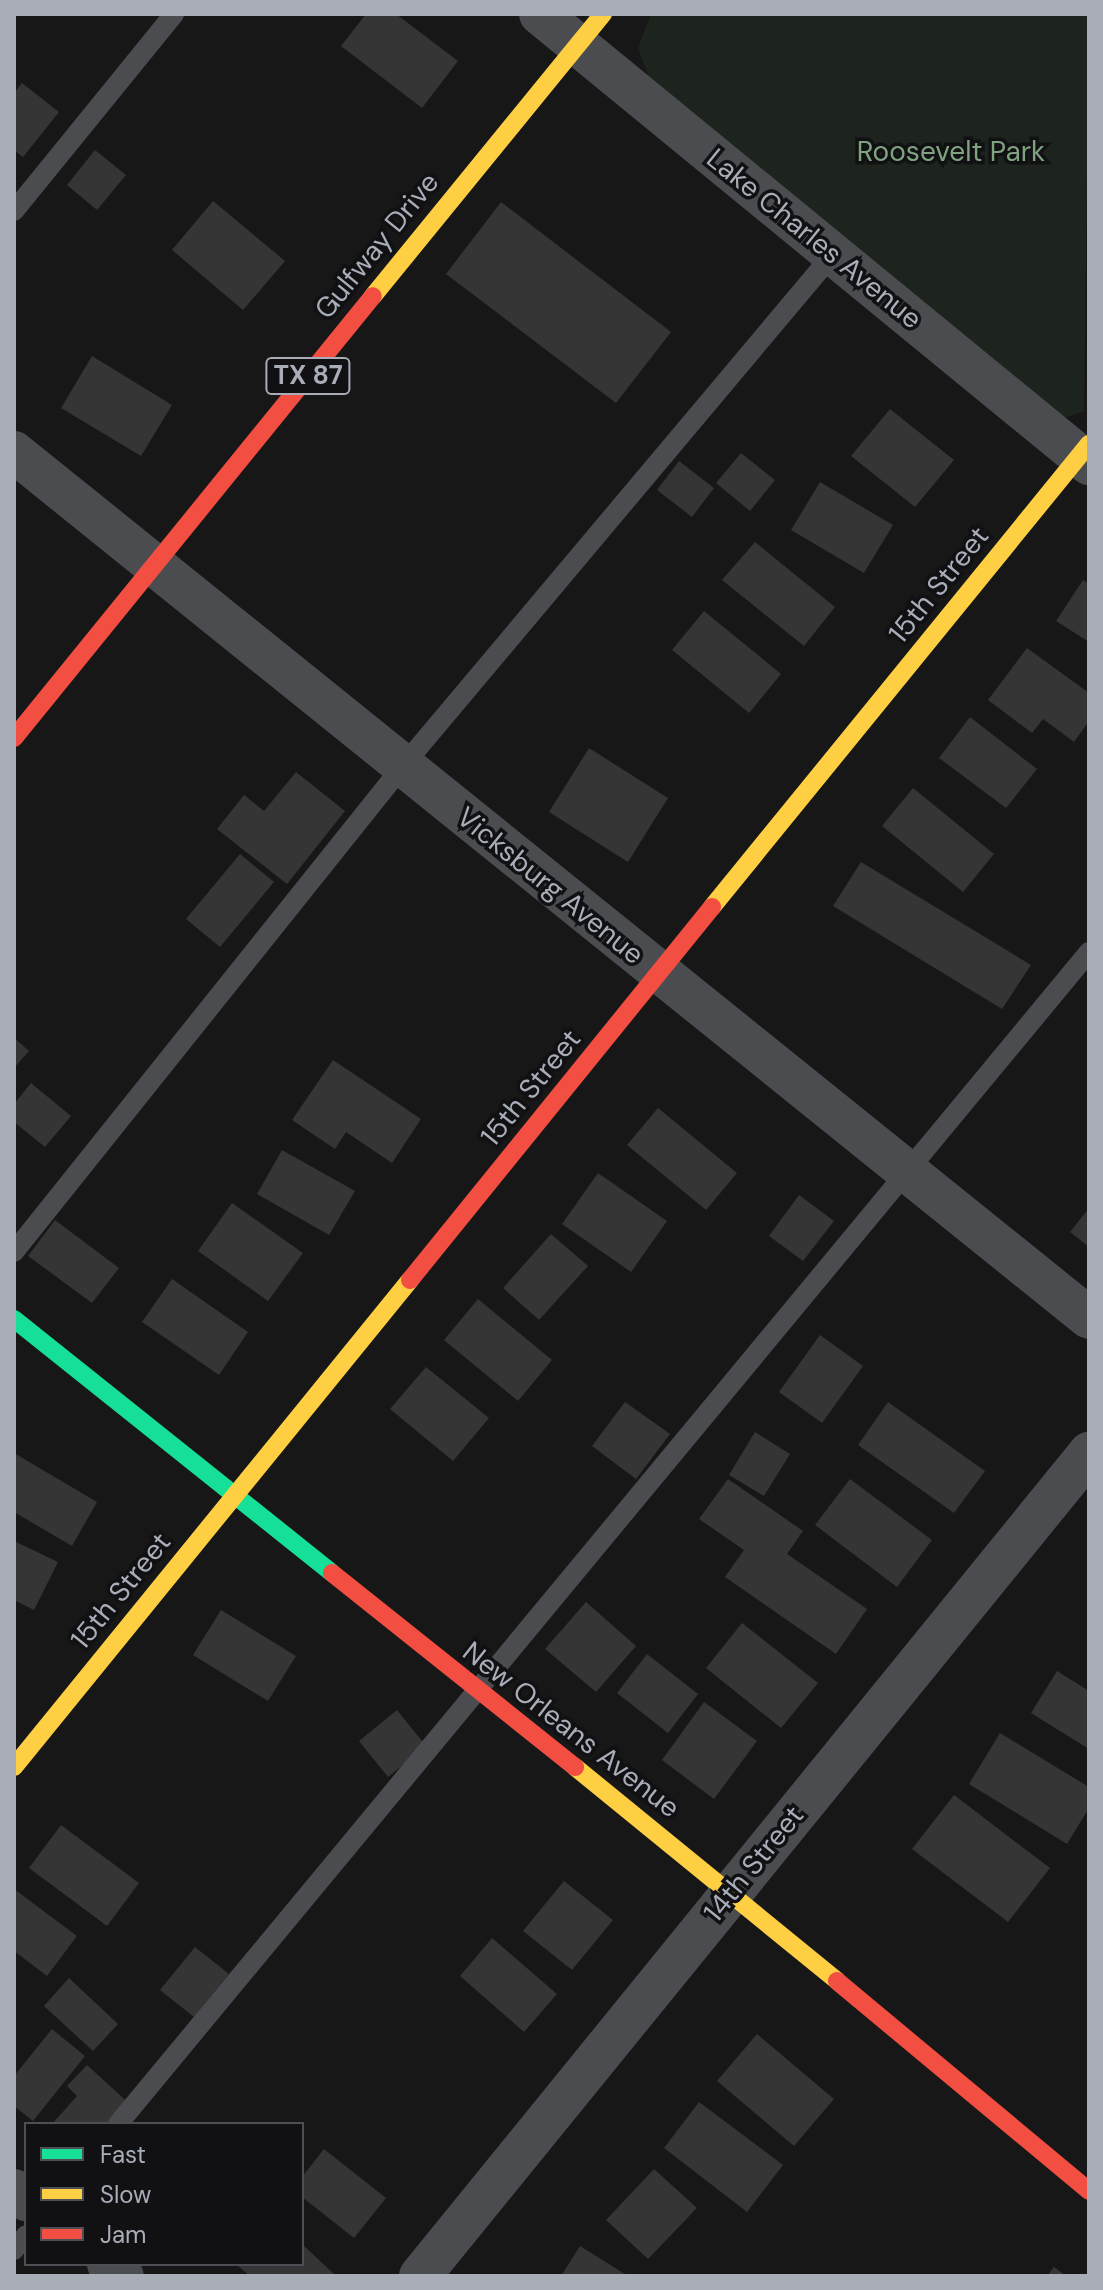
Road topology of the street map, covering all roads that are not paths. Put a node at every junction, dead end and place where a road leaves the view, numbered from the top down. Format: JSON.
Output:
{"nodes":[{"id":1,"x":174,"y":14,"type":"edge"},
{"id":2,"x":540,"y":14,"type":"edge"},
{"id":3,"x":590,"y":29,"type":"edge"},
{"id":4,"x":14,"y":211,"type":"edge"},
{"id":5,"x":833,"y":254,"type":"junction"},
{"id":6,"x":14,"y":452,"type":"edge"},
{"id":7,"x":1086,"y":455,"type":"edge"},
{"id":8,"x":155,"y":565,"type":"junction"},
{"id":9,"x":14,"y":738,"type":"edge"},
{"id":10,"x":402,"y":767,"type":"junction"},
{"id":11,"x":1089,"y":952,"type":"edge"},
{"id":12,"x":660,"y":974,"type":"junction"},
{"id":13,"x":906,"y":1173,"type":"junction"},
{"id":14,"x":14,"y":1252,"type":"edge"},
{"id":15,"x":1089,"y":1318,"type":"edge"},
{"id":16,"x":14,"y":1319,"type":"edge"},
{"id":17,"x":1089,"y":1453,"type":"edge"},
{"id":18,"x":235,"y":1496,"type":"junction"},
{"id":19,"x":476,"y":1691,"type":"junction"},
{"id":20,"x":14,"y":1767,"type":"edge"},
{"id":21,"x":731,"y":1892,"type":"junction"},
{"id":22,"x":120,"y":2122,"type":"edge"},
{"id":23,"x":1089,"y":2191,"type":"edge"},
{"id":24,"x":420,"y":2276,"type":"edge"}],
"edges":[{"from":1,"to":4,"type":"lane"},
{"from":2,"to":3,"type":"street","name":"Lake Charles Avenue"},
{"from":3,"to":5,"type":"street","name":"Lake Charles Avenue"},
{"from":3,"to":8,"type":"street","name":"Gulfway Drive","number":"TX 87"},
{"from":5,"to":7,"type":"street","name":"Lake Charles Avenue"},
{"from":5,"to":10,"type":"lane"},
{"from":6,"to":8,"type":"street","name":"Vicksburg Avenue"},
{"from":7,"to":12,"type":"street","name":"15th Street"},
{"from":8,"to":9,"type":"street","name":"Gulfway Drive","number":"TX 87"},
{"from":8,"to":10,"type":"street","name":"Vicksburg Avenue"},
{"from":10,"to":12,"type":"street","name":"Vicksburg Avenue"},
{"from":10,"to":14,"type":"lane"},
{"from":11,"to":13,"type":"lane"},
{"from":12,"to":13,"type":"street","name":"Vicksburg Avenue"},
{"from":12,"to":18,"type":"street","name":"15th Street"},
{"from":13,"to":15,"type":"street","name":"Vicksburg Avenue"},
{"from":13,"to":19,"type":"lane"},
{"from":16,"to":18,"type":"street","name":"New Orleans Avenue"},
{"from":17,"to":21,"type":"street","name":"14th Street"},
{"from":18,"to":19,"type":"street","name":"New Orleans Avenue"},
{"from":18,"to":20,"type":"street","name":"15th Street"},
{"from":19,"to":21,"type":"street","name":"New Orleans Avenue"},
{"from":19,"to":22,"type":"lane"},
{"from":21,"to":23,"type":"street","name":"New Orleans Avenue"},
{"from":21,"to":24,"type":"street","name":"14th Street"}]}
